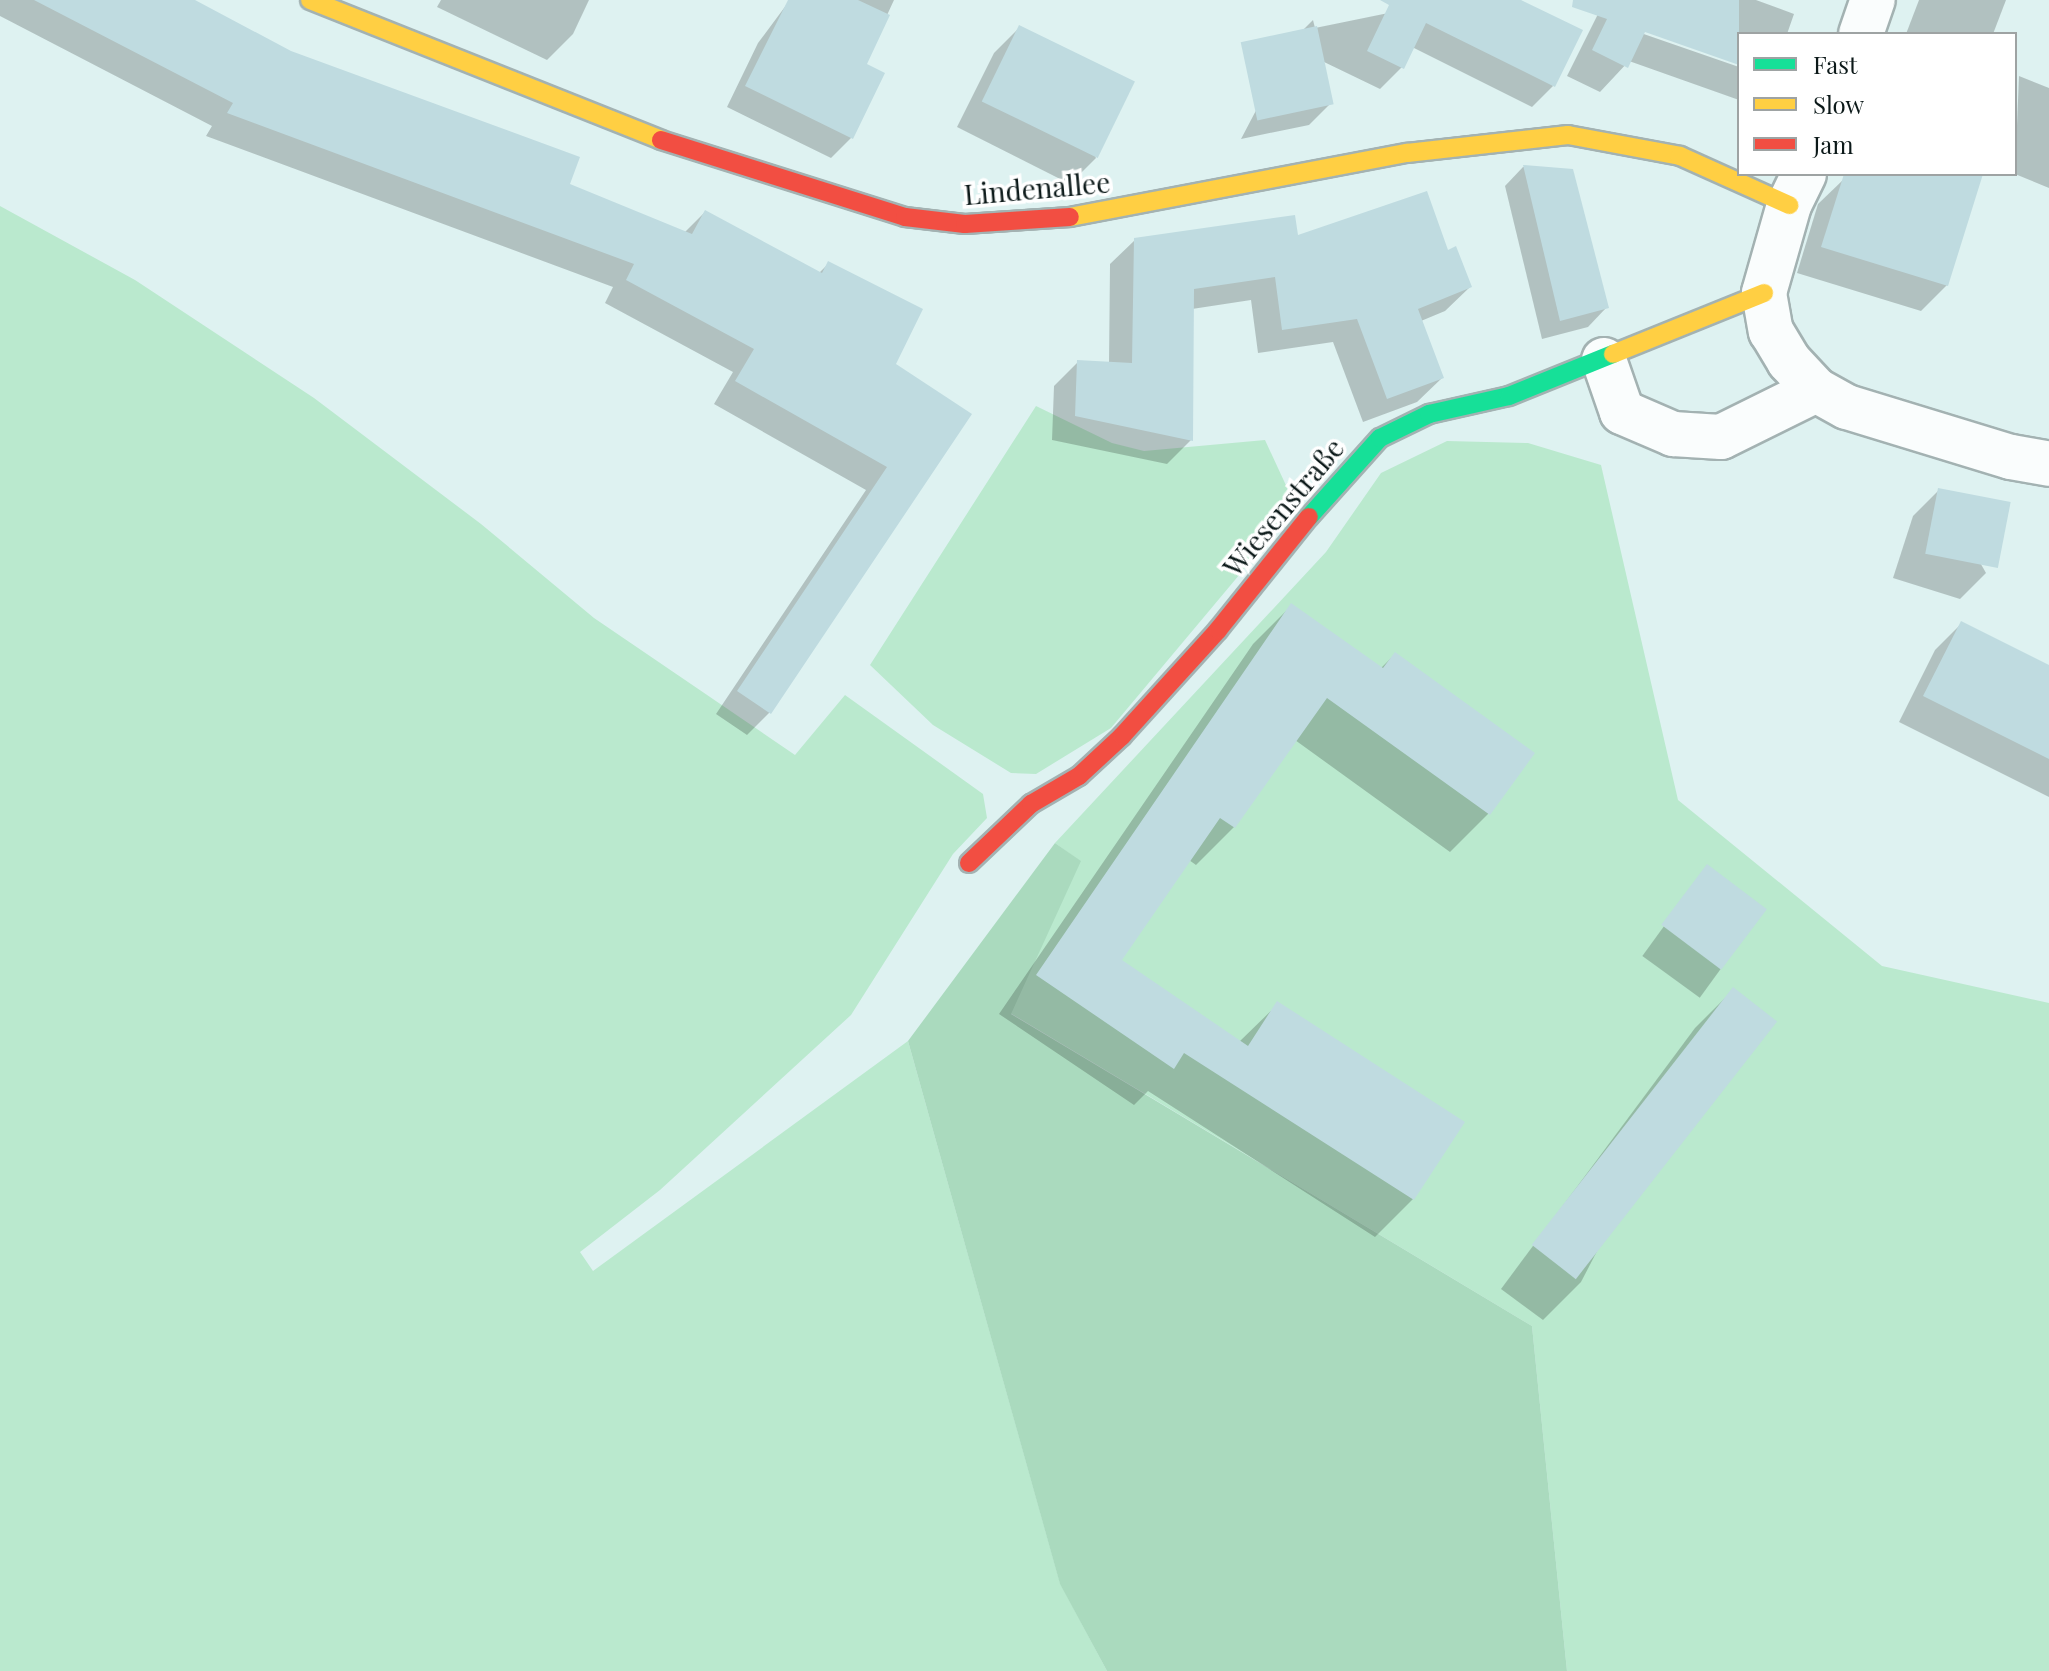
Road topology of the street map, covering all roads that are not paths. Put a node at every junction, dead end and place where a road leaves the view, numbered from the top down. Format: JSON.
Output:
{"nodes":[{"id":1,"x":310,"y":0,"type":"edge"},
{"id":2,"x":1873,"y":0,"type":"edge"},
{"id":3,"x":1862,"y":32,"type":"edge"},
{"id":4,"x":1737,"y":173,"type":"edge"},
{"id":5,"x":1749,"y":176,"type":"edge"},
{"id":6,"x":1797,"y":190,"type":"edge"},
{"id":7,"x":1768,"y":312,"type":"junction"},
{"id":8,"x":1604,"y":360,"type":"junction"},
{"id":9,"x":1816,"y":390,"type":"junction"},
{"id":10,"x":2049,"y":464,"type":"edge"},
{"id":11,"x":969,"y":863,"type":"dead end"}],
"edges":[{"from":1,"to":4,"type":"street","name":"Lindenallee"},
{"from":2,"to":3,"type":"street"},
{"from":5,"to":6,"type":"street","name":"Lindenallee"},
{"from":6,"to":7,"type":"street"},
{"from":7,"to":8,"type":"street","name":"Wiesenstraße"},
{"from":7,"to":9,"type":"street"},
{"from":8,"to":9,"type":"street"},
{"from":8,"to":11,"type":"street","name":"Wiesenstraße"},
{"from":9,"to":10,"type":"street"}]}
